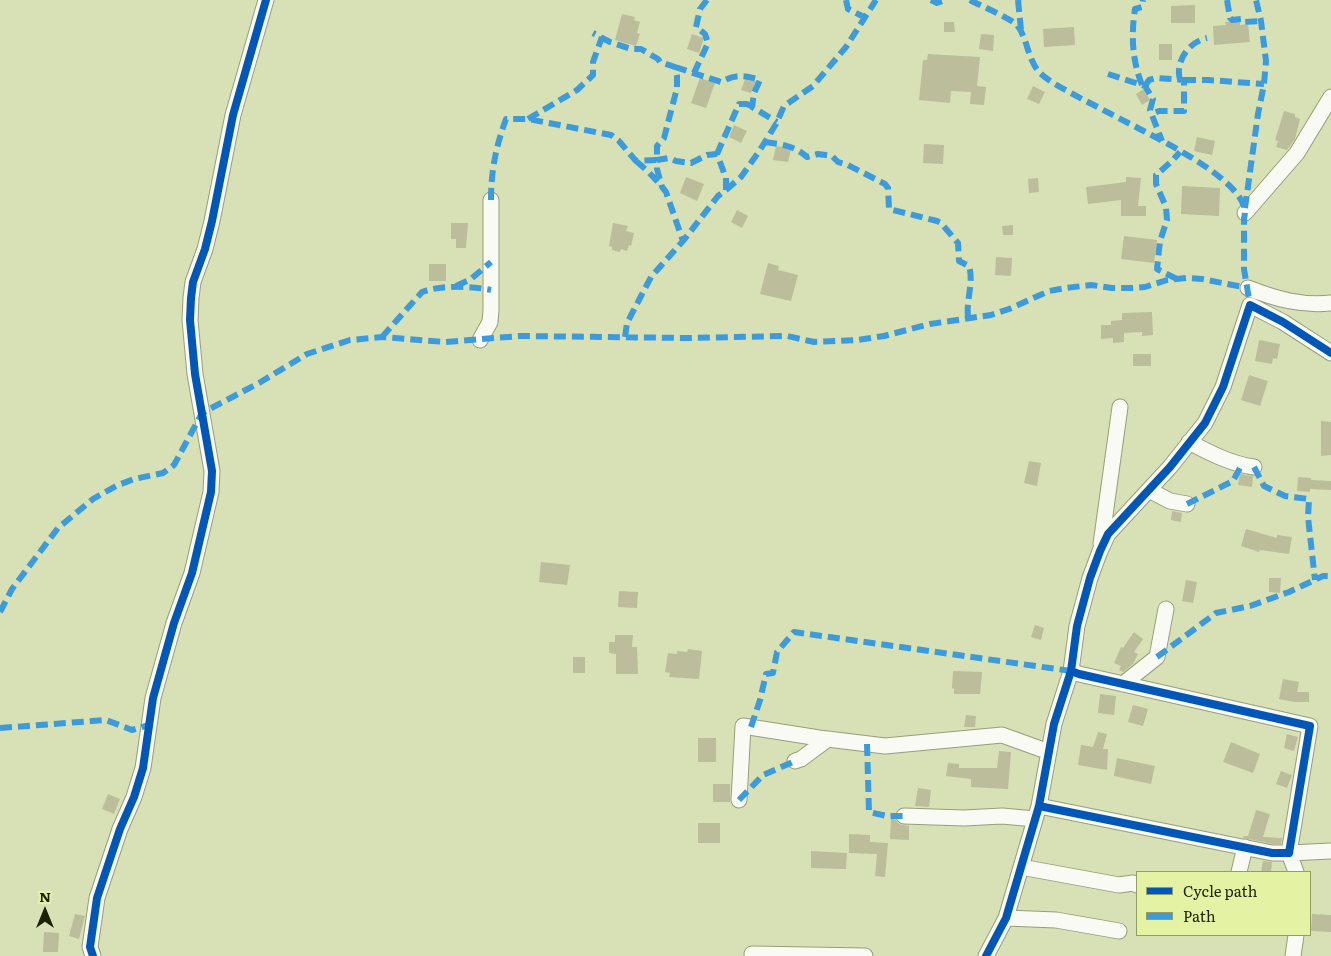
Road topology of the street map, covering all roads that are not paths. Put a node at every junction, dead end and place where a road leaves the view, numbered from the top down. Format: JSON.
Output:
{"nodes":[{"id":1,"x":266,"y":0,"type":"edge"},
{"id":2,"x":1331,"y":96,"type":"edge"},
{"id":3,"x":490,"y":200,"type":"dead end"},
{"id":4,"x":1245,"y":213,"type":"dead end"},
{"id":5,"x":1248,"y":288,"type":"dead end"},
{"id":6,"x":1331,"y":303,"type":"edge"},
{"id":7,"x":480,"y":340,"type":"dead end"},
{"id":8,"x":1331,"y":353,"type":"edge"},
{"id":9,"x":1120,"y":407,"type":"dead end"},
{"id":10,"x":1189,"y":442,"type":"junction"},
{"id":11,"x":1254,"y":467,"type":"dead end"},
{"id":12,"x":1149,"y":490,"type":"junction"},
{"id":13,"x":1187,"y":504,"type":"dead end"},
{"id":14,"x":1100,"y":551,"type":"junction"},
{"id":15,"x":1166,"y":609,"type":"dead end"},
{"id":16,"x":1071,"y":671,"type":"junction"},
{"id":17,"x":1123,"y":684,"type":"junction"},
{"id":18,"x":828,"y":739,"type":"junction"},
{"id":19,"x":1049,"y":752,"type":"junction"},
{"id":20,"x":795,"y":761,"type":"dead end"},
{"id":21,"x":739,"y":800,"type":"dead end"},
{"id":22,"x":1037,"y":813,"type":"junction"},
{"id":23,"x":904,"y":816,"type":"dead end"},
{"id":24,"x":1245,"y":847,"type":"junction"},
{"id":25,"x":1331,"y":850,"type":"edge"},
{"id":26,"x":1289,"y":853,"type":"junction"},
{"id":27,"x":1021,"y":867,"type":"junction"},
{"id":28,"x":1239,"y":871,"type":"edge"},
{"id":29,"x":1296,"y":871,"type":"edge"},
{"id":30,"x":1136,"y":884,"type":"edge"},
{"id":31,"x":1006,"y":918,"type":"junction"},
{"id":32,"x":1119,"y":931,"type":"dead end"},
{"id":33,"x":1296,"y":936,"type":"edge"},
{"id":34,"x":752,"y":954,"type":"dead end"},
{"id":35,"x":93,"y":956,"type":"edge"},
{"id":36,"x":864,"y":956,"type":"edge"},
{"id":37,"x":986,"y":956,"type":"edge"},
{"id":38,"x":1293,"y":956,"type":"edge"}],
"edges":[{"from":1,"to":35,"type":"street"},
{"from":2,"to":4,"type":"street"},
{"from":3,"to":7,"type":"street"},
{"from":5,"to":6,"type":"street"},
{"from":8,"to":10,"type":"street"},
{"from":9,"to":14,"type":"street"},
{"from":10,"to":11,"type":"street"},
{"from":10,"to":12,"type":"street"},
{"from":12,"to":13,"type":"street"},
{"from":12,"to":14,"type":"street"},
{"from":14,"to":16,"type":"street"},
{"from":15,"to":17,"type":"street"},
{"from":16,"to":17,"type":"street"},
{"from":16,"to":19,"type":"street"},
{"from":17,"to":26,"type":"street"},
{"from":18,"to":19,"type":"street"},
{"from":18,"to":20,"type":"street"},
{"from":18,"to":21,"type":"street"},
{"from":19,"to":22,"type":"street"},
{"from":22,"to":23,"type":"street"},
{"from":22,"to":24,"type":"street"},
{"from":22,"to":27,"type":"street"},
{"from":24,"to":26,"type":"street"},
{"from":24,"to":28,"type":"street"},
{"from":25,"to":26,"type":"street"},
{"from":26,"to":29,"type":"street"},
{"from":27,"to":30,"type":"street"},
{"from":27,"to":31,"type":"street"},
{"from":31,"to":32,"type":"street"},
{"from":31,"to":37,"type":"street"},
{"from":33,"to":38,"type":"street"},
{"from":34,"to":36,"type":"street"}]}
